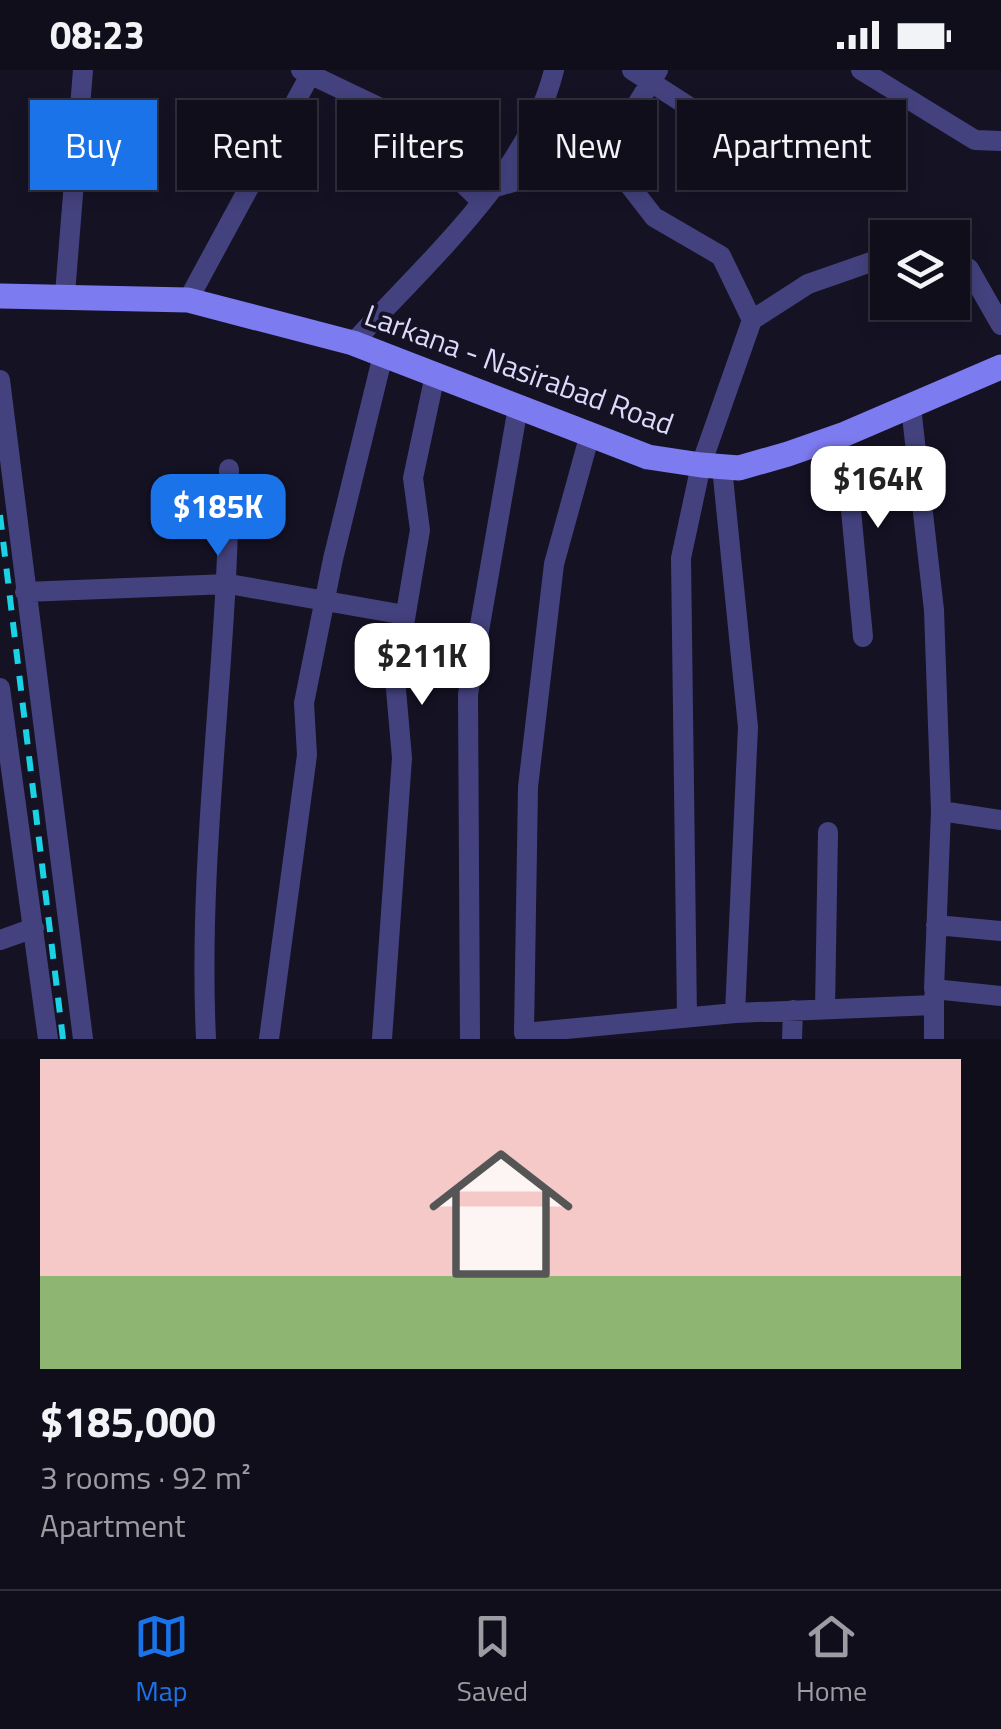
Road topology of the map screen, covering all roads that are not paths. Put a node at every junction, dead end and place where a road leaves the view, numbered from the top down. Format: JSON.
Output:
{"nodes":[{"id":1,"x":84,"y":70,"type":"edge"},
{"id":2,"x":554,"y":70,"type":"edge"},
{"id":3,"x":632,"y":70,"type":"edge"},
{"id":4,"x":862,"y":70,"type":"edge"},
{"id":5,"x":306,"y":72,"type":"edge"},
{"id":6,"x":655,"y":75,"type":"edge"},
{"id":7,"x":639,"y":100,"type":"edge"},
{"id":8,"x":690,"y":100,"type":"edge"},
{"id":9,"x":1001,"y":140,"type":"edge"},
{"id":10,"x":519,"y":183,"type":"edge"},
{"id":11,"x":633,"y":190,"type":"edge"},
{"id":12,"x":484,"y":194,"type":"junction"},
{"id":13,"x":870,"y":262,"type":"edge"},
{"id":14,"x":970,"y":271,"type":"edge"},
{"id":15,"x":65,"y":294,"type":"junction"},
{"id":16,"x":0,"y":296,"type":"edge"},
{"id":17,"x":188,"y":300,"type":"junction"},
{"id":18,"x":752,"y":320,"type":"junction"},
{"id":19,"x":1001,"y":325,"type":"edge"},
{"id":20,"x":353,"y":344,"type":"junction"},
{"id":21,"x":383,"y":355,"type":"junction"},
{"id":22,"x":1001,"y":366,"type":"edge"},
{"id":23,"x":434,"y":375,"type":"junction"},
{"id":24,"x":0,"y":380,"type":"edge"},
{"id":25,"x":518,"y":407,"type":"junction"},
{"id":26,"x":912,"y":407,"type":"junction"},
{"id":27,"x":590,"y":434,"type":"junction"},
{"id":28,"x":832,"y":439,"type":"junction"},
{"id":29,"x":711,"y":466,"type":"junction"},
{"id":30,"x":229,"y":469,"type":"dead end"},
{"id":31,"x":229,"y":584,"type":"junction"},
{"id":32,"x":25,"y":592,"type":"junction"},
{"id":33,"x":325,"y":600,"type":"junction"},
{"id":34,"x":406,"y":615,"type":"junction"},
{"id":35,"x":863,"y":636,"type":"dead end"},
{"id":36,"x":1,"y":697,"type":"edge"},
{"id":37,"x":4,"y":757,"type":"edge"},
{"id":38,"x":941,"y":811,"type":"junction"},
{"id":39,"x":1001,"y":820,"type":"edge"},
{"id":40,"x":10,"y":828,"type":"edge"},
{"id":41,"x":828,"y":832,"type":"dead end"},
{"id":42,"x":936,"y":925,"type":"junction"},
{"id":43,"x":34,"y":928,"type":"junction"},
{"id":44,"x":1001,"y":930,"type":"edge"},
{"id":45,"x":0,"y":940,"type":"edge"},
{"id":46,"x":934,"y":996,"type":"junction"},
{"id":47,"x":1001,"y":996,"type":"edge"},
{"id":48,"x":826,"y":1009,"type":"junction"},
{"id":49,"x":793,"y":1010,"type":"junction"},
{"id":50,"x":735,"y":1013,"type":"junction"},
{"id":51,"x":687,"y":1017,"type":"junction"},
{"id":52,"x":644,"y":1030,"type":"edge"},
{"id":53,"x":521,"y":1036,"type":"edge"},
{"id":54,"x":48,"y":1039,"type":"edge"},
{"id":55,"x":83,"y":1039,"type":"edge"},
{"id":56,"x":206,"y":1039,"type":"edge"},
{"id":57,"x":269,"y":1039,"type":"edge"},
{"id":58,"x":382,"y":1039,"type":"edge"},
{"id":59,"x":470,"y":1039,"type":"edge"},
{"id":60,"x":792,"y":1039,"type":"edge"},
{"id":61,"x":934,"y":1039,"type":"edge"}],
"edges":[{"from":1,"to":15,"type":"street"},
{"from":2,"to":12,"type":"street"},
{"from":3,"to":6,"type":"street"},
{"from":4,"to":9,"type":"street"},
{"from":5,"to":12,"type":"street"},
{"from":5,"to":17,"type":"street"},
{"from":6,"to":7,"type":"street"},
{"from":6,"to":8,"type":"street"},
{"from":10,"to":12,"type":"street"},
{"from":11,"to":18,"type":"street"},
{"from":12,"to":20,"type":"street"},
{"from":13,"to":18,"type":"street"},
{"from":14,"to":19,"type":"street"},
{"from":15,"to":16,"type":"main road","name":"Larkana - Nasirabad Road"},
{"from":15,"to":17,"type":"main road","name":"Larkana - Nasirabad Road"},
{"from":17,"to":20,"type":"main road","name":"Larkana - Nasirabad Road"},
{"from":18,"to":29,"type":"street"},
{"from":20,"to":21,"type":"main road","name":"Larkana - Nasirabad Road"},
{"from":21,"to":23,"type":"main road","name":"Larkana - Nasirabad Road"},
{"from":21,"to":33,"type":"street"},
{"from":22,"to":26,"type":"main road","name":"Larkana - Nasirabad Road"},
{"from":23,"to":25,"type":"main road","name":"Larkana - Nasirabad Road"},
{"from":23,"to":34,"type":"street"},
{"from":24,"to":32,"type":"street"},
{"from":25,"to":27,"type":"main road","name":"Larkana - Nasirabad Road"},
{"from":25,"to":59,"type":"street"},
{"from":26,"to":28,"type":"main road","name":"Larkana - Nasirabad Road"},
{"from":26,"to":38,"type":"street"},
{"from":27,"to":29,"type":"main road","name":"Larkana - Nasirabad Road"},
{"from":27,"to":53,"type":"street"},
{"from":28,"to":29,"type":"main road","name":"Larkana - Nasirabad Road"},
{"from":28,"to":35,"type":"street"},
{"from":29,"to":50,"type":"street"},
{"from":29,"to":51,"type":"street"},
{"from":30,"to":31,"type":"street"},
{"from":31,"to":32,"type":"street"},
{"from":31,"to":33,"type":"street"},
{"from":31,"to":56,"type":"street"},
{"from":32,"to":55,"type":"street"},
{"from":33,"to":34,"type":"street"},
{"from":33,"to":57,"type":"street"},
{"from":34,"to":58,"type":"street"},
{"from":36,"to":37,"type":"street"},
{"from":37,"to":40,"type":"street"},
{"from":38,"to":39,"type":"street"},
{"from":38,"to":42,"type":"street"},
{"from":40,"to":43,"type":"street"},
{"from":41,"to":48,"type":"street"},
{"from":42,"to":44,"type":"street"},
{"from":42,"to":46,"type":"street"},
{"from":43,"to":45,"type":"street"},
{"from":43,"to":54,"type":"street"},
{"from":46,"to":47,"type":"street"},
{"from":46,"to":48,"type":"street"},
{"from":46,"to":61,"type":"street"},
{"from":48,"to":49,"type":"street"},
{"from":49,"to":50,"type":"street"},
{"from":49,"to":60,"type":"street"},
{"from":50,"to":51,"type":"street"},
{"from":51,"to":52,"type":"street"},
{"from":52,"to":53,"type":"street"}]}
